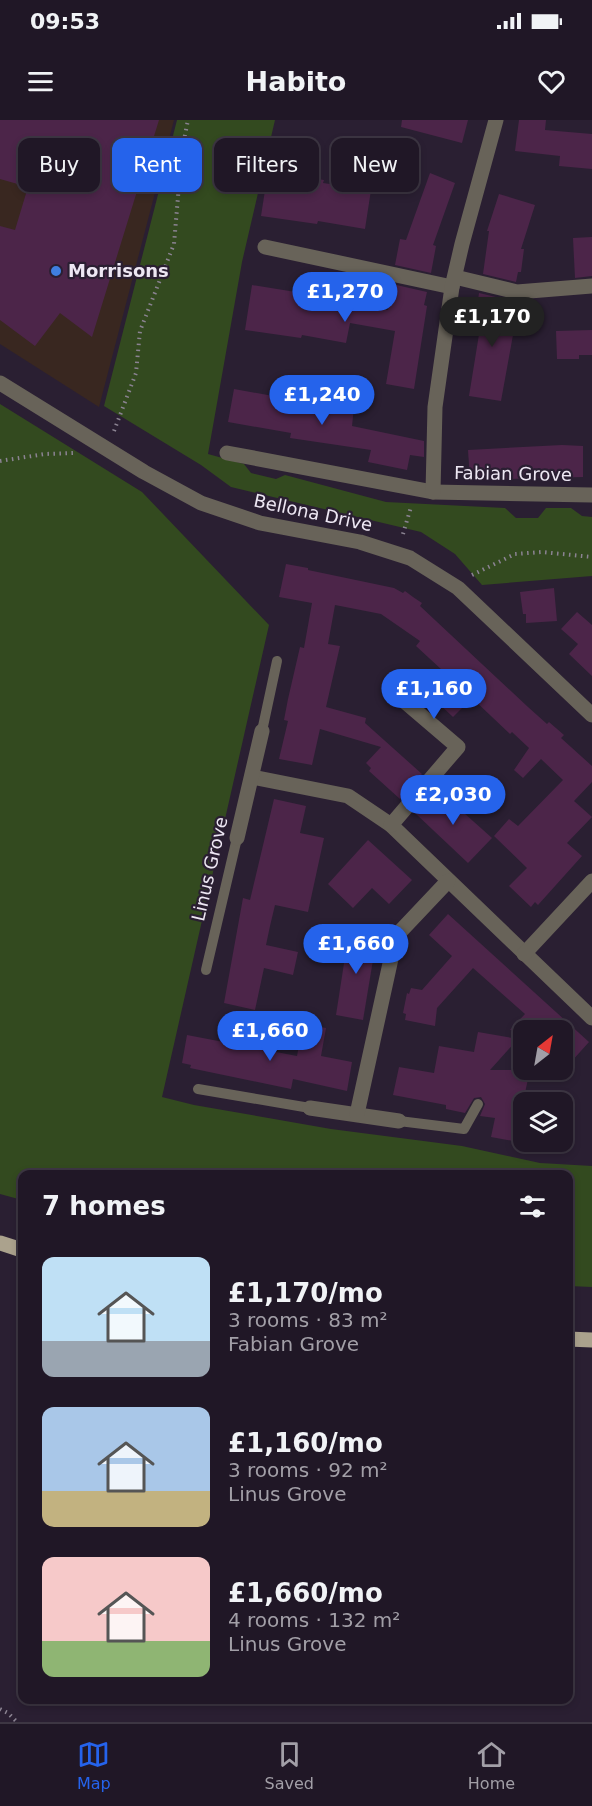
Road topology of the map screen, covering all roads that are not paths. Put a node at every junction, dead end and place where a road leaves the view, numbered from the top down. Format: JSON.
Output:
{"nodes":[{"id":1,"x":496,"y":120,"type":"edge"},
{"id":2,"x":265,"y":247,"type":"dead end"},
{"id":3,"x":453,"y":282,"type":"junction"},
{"id":4,"x":592,"y":286,"type":"edge"},
{"id":5,"x":0,"y":383,"type":"edge"},
{"id":6,"x":227,"y":453,"type":"dead end"},
{"id":7,"x":433,"y":492,"type":"junction"},
{"id":8,"x":592,"y":495,"type":"edge"},
{"id":9,"x":277,"y":661,"type":"dead end"},
{"id":10,"x":403,"y":700,"type":"dead end"},
{"id":11,"x":592,"y":715,"type":"edge"},
{"id":12,"x":262,"y":731,"type":"joint"},
{"id":13,"x":252,"y":777,"type":"junction"},
{"id":14,"x":391,"y":825,"type":"junction"},
{"id":15,"x":237,"y":838,"type":"joint"},
{"id":16,"x":448,"y":881,"type":"junction"},
{"id":17,"x":592,"y":881,"type":"edge"},
{"id":18,"x":524,"y":954,"type":"junction"},
{"id":19,"x":206,"y":970,"type":"dead end"},
{"id":20,"x":592,"y":1018,"type":"edge"},
{"id":21,"x":198,"y":1089,"type":"dead end"},
{"id":22,"x":478,"y":1104,"type":"dead end"},
{"id":23,"x":310,"y":1108,"type":"joint"},
{"id":24,"x":357,"y":1114,"type":"junction"},
{"id":25,"x":399,"y":1121,"type":"joint"},
{"id":26,"x":0,"y":1243,"type":"edge"},
{"id":27,"x":18,"y":1249,"type":"edge"},
{"id":28,"x":573,"y":1339,"type":"edge"},
{"id":29,"x":592,"y":1340,"type":"edge"}],
"edges":[{"from":1,"to":3,"type":"street","name":"Fabian Grove"},
{"from":2,"to":3,"type":"street"},
{"from":3,"to":4,"type":"street"},
{"from":3,"to":7,"type":"street","name":"Fabian Grove"},
{"from":5,"to":11,"type":"street","name":"Bellona Drive"},
{"from":6,"to":7,"type":"street","name":"Fabian Grove"},
{"from":7,"to":8,"type":"street","name":"Fabian Grove"},
{"from":9,"to":12,"type":"lane","name":"Linus Grove"},
{"from":10,"to":14,"type":"street"},
{"from":12,"to":13,"type":"street","name":"Linus Grove"},
{"from":13,"to":14,"type":"street"},
{"from":13,"to":15,"type":"street","name":"Linus Grove"},
{"from":14,"to":16,"type":"street"},
{"from":15,"to":19,"type":"lane","name":"Linus Grove"},
{"from":16,"to":18,"type":"street"},
{"from":16,"to":24,"type":"street"},
{"from":17,"to":18,"type":"street"},
{"from":18,"to":20,"type":"street"},
{"from":21,"to":23,"type":"lane"},
{"from":22,"to":25,"type":"lane"},
{"from":23,"to":24,"type":"street"},
{"from":24,"to":25,"type":"street"},
{"from":26,"to":27,"type":"main road"},
{"from":28,"to":29,"type":"main road"}]}
